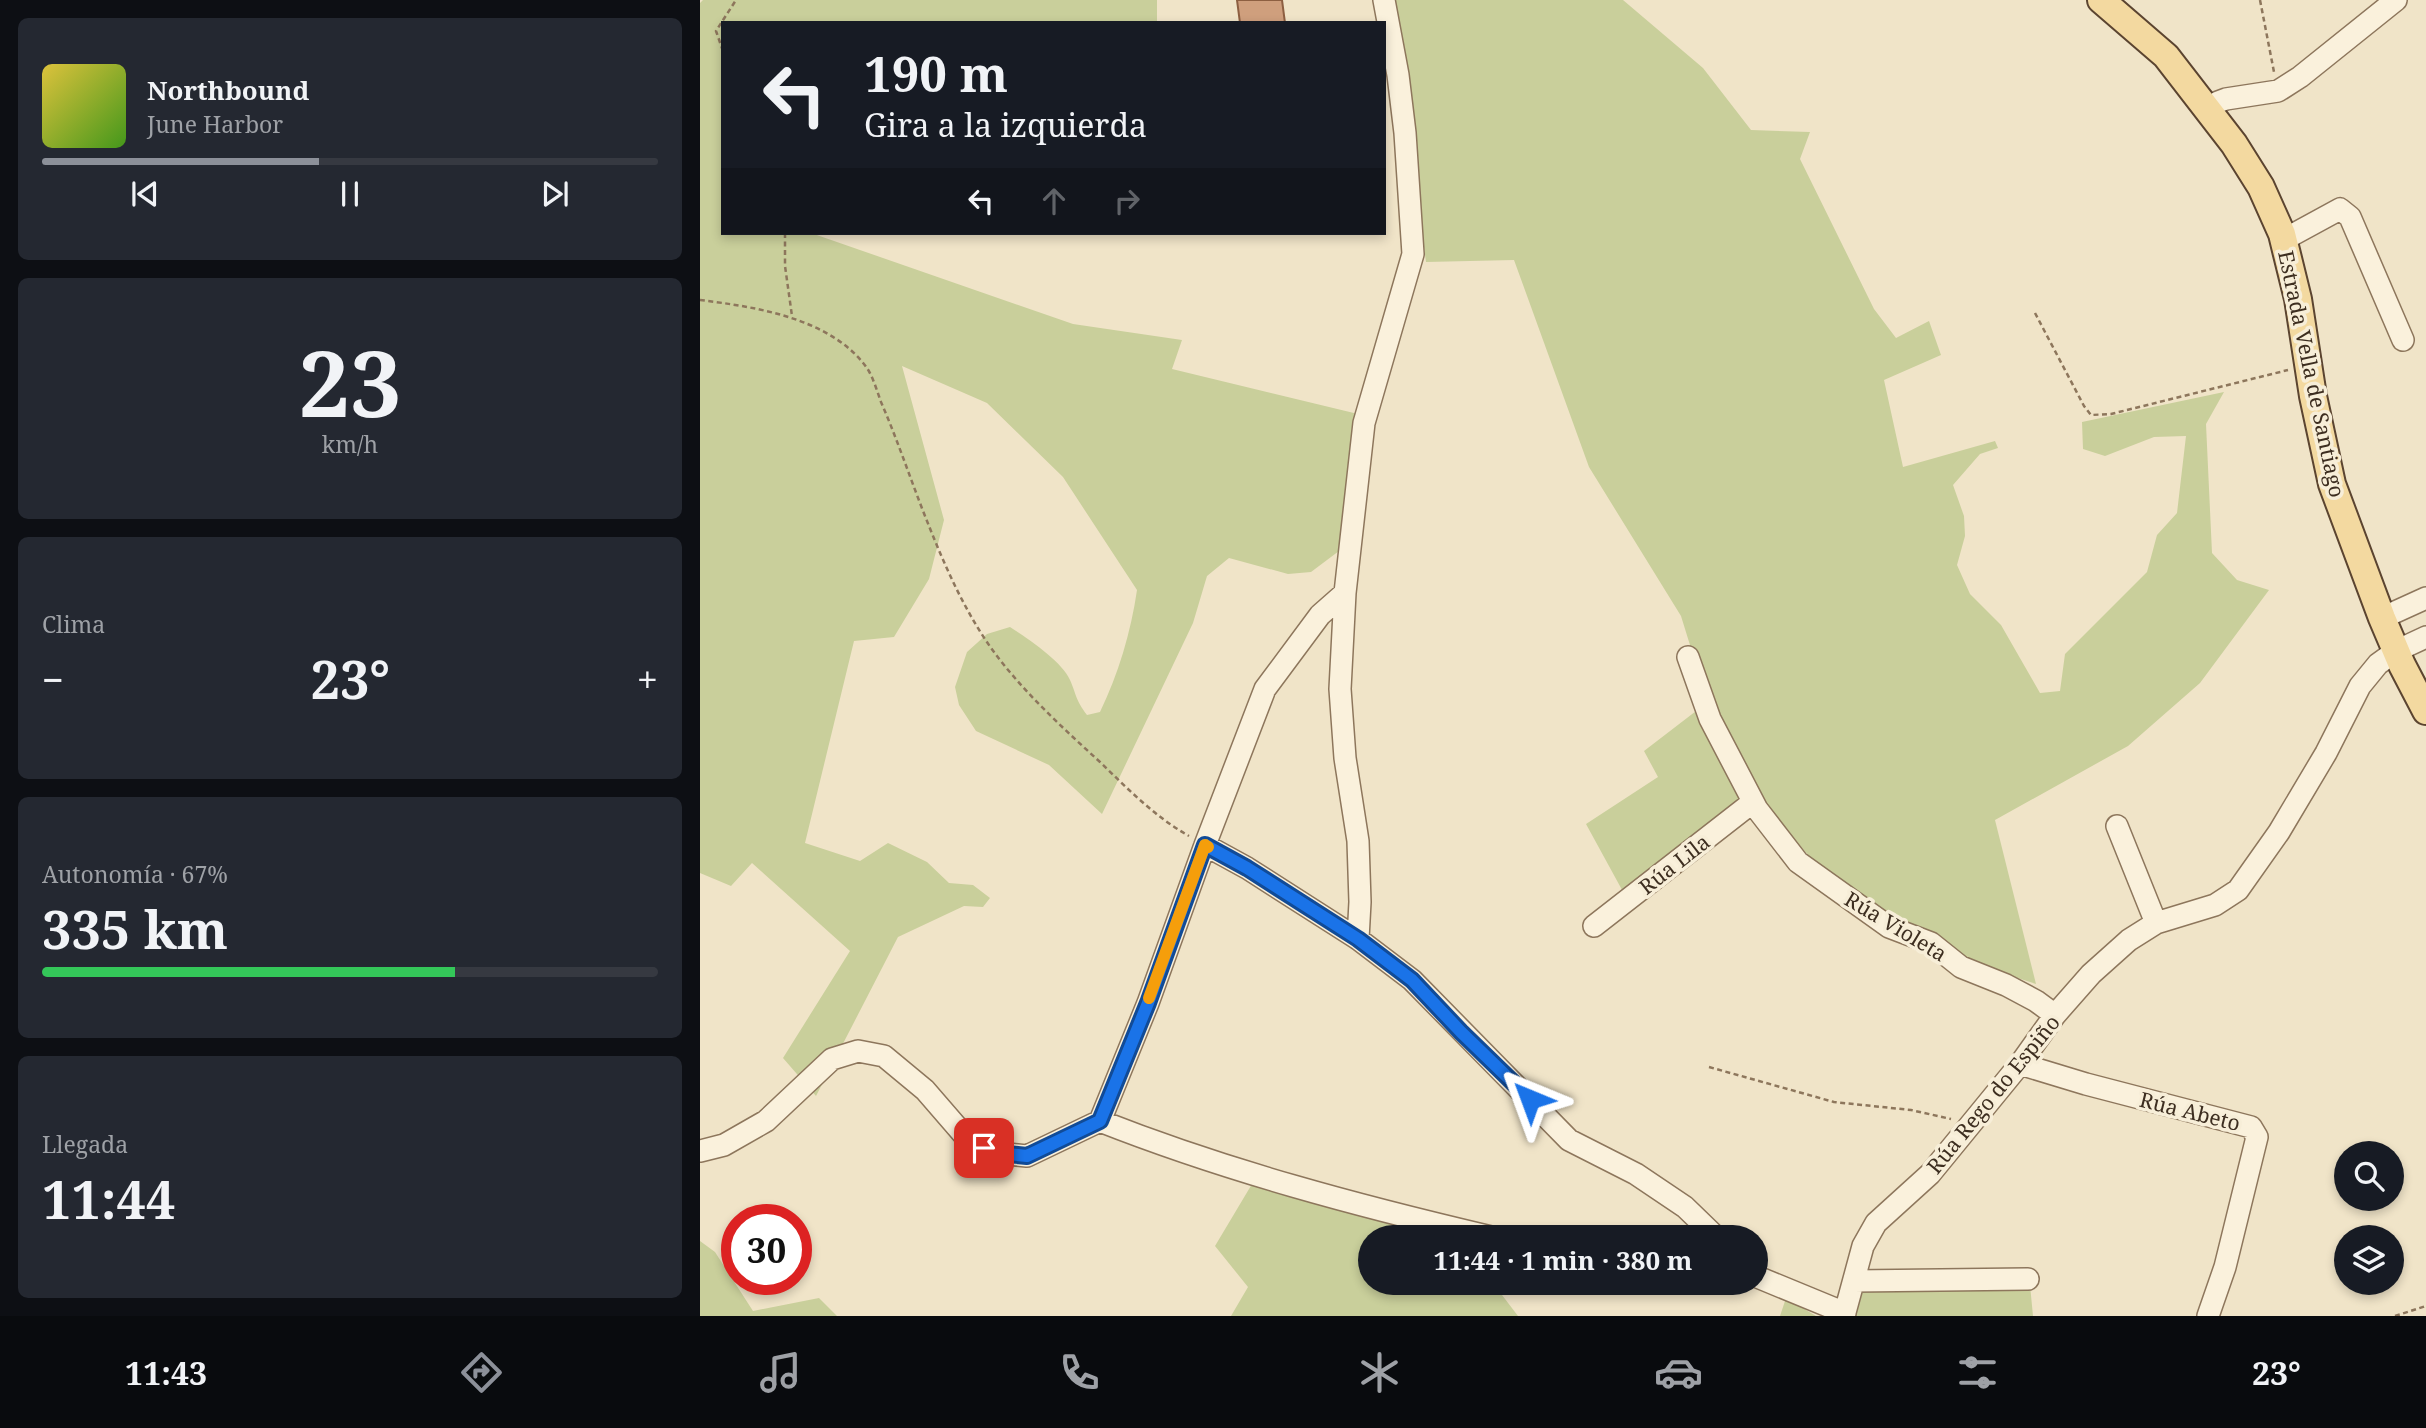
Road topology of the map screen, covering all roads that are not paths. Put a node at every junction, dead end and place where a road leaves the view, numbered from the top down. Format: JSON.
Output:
{"nodes":[{"id":1,"x":1384,"y":0,"type":"edge"},
{"id":2,"x":2101,"y":0,"type":"edge"},
{"id":3,"x":2396,"y":0,"type":"edge"},
{"id":4,"x":2209,"y":110,"type":"junction"},
{"id":5,"x":2283,"y":240,"type":"junction"},
{"id":6,"x":2403,"y":340,"type":"dead end"},
{"id":7,"x":1345,"y":593,"type":"junction"},
{"id":8,"x":2426,"y":598,"type":"edge"},
{"id":9,"x":2382,"y":618,"type":"junction"},
{"id":10,"x":2426,"y":637,"type":"edge"},
{"id":11,"x":2396,"y":651,"type":"junction"},
{"id":12,"x":1688,"y":657,"type":"dead end"},
{"id":13,"x":2426,"y":711,"type":"edge"},
{"id":14,"x":1754,"y":802,"type":"junction"},
{"id":15,"x":2118,"y":826,"type":"dead end"},
{"id":16,"x":1205,"y":845,"type":"junction"},
{"id":17,"x":2156,"y":923,"type":"junction"},
{"id":18,"x":1594,"y":926,"type":"dead end"},
{"id":19,"x":1358,"y":939,"type":"junction"},
{"id":20,"x":2055,"y":1016,"type":"junction"},
{"id":21,"x":2020,"y":1064,"type":"junction"},
{"id":22,"x":1100,"y":1121,"type":"junction"},
{"id":23,"x":700,"y":1152,"type":"edge"},
{"id":24,"x":1445,"y":1225,"type":"edge"},
{"id":25,"x":1704,"y":1225,"type":"edge"},
{"id":26,"x":2028,"y":1279,"type":"dead end"},
{"id":27,"x":1854,"y":1281,"type":"junction"},
{"id":28,"x":1768,"y":1282,"type":"edge"},
{"id":29,"x":1844,"y":1315,"type":"edge"},
{"id":30,"x":2208,"y":1316,"type":"edge"}],
"edges":[{"from":1,"to":7,"type":"street"},
{"from":2,"to":4,"type":"main road","name":"Estrada Vella de Santiago"},
{"from":3,"to":4,"type":"street"},
{"from":4,"to":5,"type":"main road","name":"Estrada Vella de Santiago"},
{"from":5,"to":6,"type":"street"},
{"from":5,"to":9,"type":"main road","name":"Estrada Vella de Santiago"},
{"from":7,"to":16,"type":"street"},
{"from":7,"to":19,"type":"street"},
{"from":8,"to":9,"type":"street"},
{"from":9,"to":11,"type":"main road","name":"Estrada Vella de Santiago"},
{"from":10,"to":11,"type":"street","name":"Rúa Rego do Espiño"},
{"from":11,"to":13,"type":"main road","name":"Estrada Vella de Santiago"},
{"from":11,"to":17,"type":"street","name":"Rúa Rego do Espiño"},
{"from":12,"to":14,"type":"street","name":"Rúa Violeta"},
{"from":14,"to":18,"type":"street","name":"Rúa Lila"},
{"from":14,"to":20,"type":"street","name":"Rúa Violeta"},
{"from":15,"to":17,"type":"street"},
{"from":16,"to":19,"type":"street"},
{"from":16,"to":22,"type":"street"},
{"from":17,"to":20,"type":"street","name":"Rúa Rego do Espiño"},
{"from":19,"to":25,"type":"street"},
{"from":20,"to":21,"type":"street","name":"Rúa Rego do Espiño"},
{"from":21,"to":27,"type":"street","name":"Rúa Rego do Espiño"},
{"from":21,"to":30,"type":"street","name":"Rúa Abeto"},
{"from":22,"to":23,"type":"street"},
{"from":22,"to":24,"type":"street"},
{"from":26,"to":27,"type":"street"},
{"from":27,"to":29,"type":"street","name":"Rúa Rego do Espiño"},
{"from":28,"to":29,"type":"street"}]}
